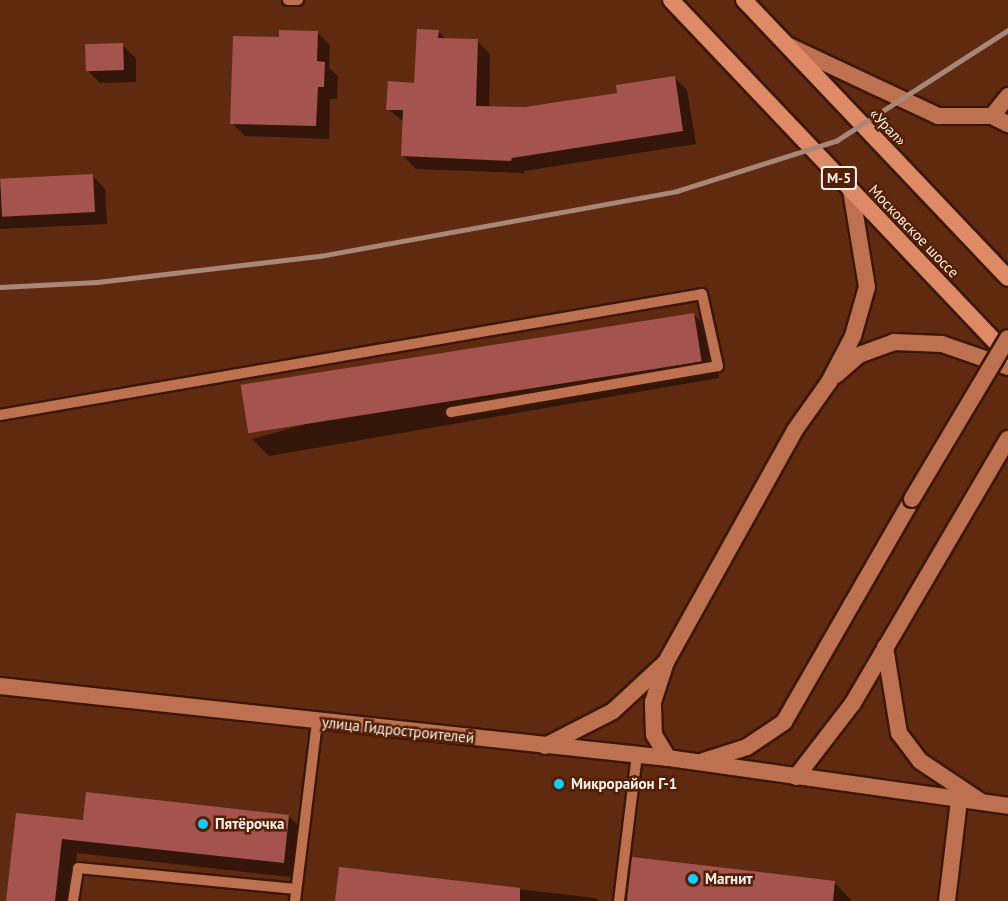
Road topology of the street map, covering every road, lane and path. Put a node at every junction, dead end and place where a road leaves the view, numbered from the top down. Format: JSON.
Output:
{"nodes":[{"id":1,"x":288,"y":0,"type":"edge"},
{"id":2,"x":298,"y":0,"type":"edge"},
{"id":3,"x":671,"y":0,"type":"edge"},
{"id":4,"x":744,"y":0,"type":"edge"},
{"id":5,"x":783,"y":44,"type":"junction"},
{"id":6,"x":1008,"y":96,"type":"edge"},
{"id":7,"x":992,"y":116,"type":"junction"},
{"id":8,"x":1008,"y":124,"type":"edge"},
{"id":9,"x":851,"y":190,"type":"junction"},
{"id":10,"x":1008,"y":278,"type":"edge"},
{"id":11,"x":1008,"y":338,"type":"edge"},
{"id":12,"x":1008,"y":355,"type":"edge"},
{"id":13,"x":1008,"y":367,"type":"edge"},
{"id":14,"x":829,"y":382,"type":"junction"},
{"id":15,"x":451,"y":412,"type":"dead end"},
{"id":16,"x":0,"y":415,"type":"edge"},
{"id":17,"x":1008,"y":439,"type":"edge"},
{"id":18,"x":885,"y":647,"type":"junction"},
{"id":19,"x":666,"y":662,"type":"junction"},
{"id":20,"x":0,"y":686,"type":"edge"},
{"id":21,"x":317,"y":721,"type":"junction"},
{"id":22,"x":545,"y":746,"type":"junction"},
{"id":23,"x":637,"y":754,"type":"junction"},
{"id":24,"x":668,"y":758,"type":"junction"},
{"id":25,"x":694,"y":763,"type":"junction"},
{"id":26,"x":796,"y":777,"type":"junction"},
{"id":27,"x":959,"y":801,"type":"junction"},
{"id":28,"x":980,"y":801,"type":"junction"},
{"id":29,"x":1008,"y":806,"type":"edge"},
{"id":30,"x":296,"y":889,"type":"junction"},
{"id":31,"x":73,"y":901,"type":"edge"},
{"id":32,"x":295,"y":901,"type":"edge"},
{"id":33,"x":619,"y":901,"type":"edge"},
{"id":34,"x":946,"y":901,"type":"edge"}],
"edges":[{"from":1,"to":2,"type":"lane"},
{"from":3,"to":9,"type":"highway","name":"Московское шоссе","number":"М-5"},
{"from":4,"to":5,"type":"highway","name":"«Урал»"},
{"from":5,"to":7,"type":"street"},
{"from":5,"to":10,"type":"highway","name":"«Урал»"},
{"from":6,"to":7,"type":"street"},
{"from":7,"to":8,"type":"street"},
{"from":9,"to":12,"type":"highway","name":"Московское шоссе","number":"М-5"},
{"from":9,"to":14,"type":"street"},
{"from":11,"to":25,"type":"street","bridge":true},
{"from":13,"to":14,"type":"street"},
{"from":14,"to":19,"type":"street"},
{"from":15,"to":16,"type":"lane"},
{"from":17,"to":18,"type":"street"},
{"from":18,"to":26,"type":"street"},
{"from":18,"to":28,"type":"street"},
{"from":19,"to":22,"type":"street"},
{"from":19,"to":24,"type":"street"},
{"from":20,"to":21,"type":"street","name":"улица Гидростроителей"},
{"from":21,"to":22,"type":"street","name":"улица Гидростроителей"},
{"from":21,"to":30,"type":"lane"},
{"from":22,"to":23,"type":"street","name":"улица Гидростроителей"},
{"from":23,"to":24,"type":"street","name":"улица Гидростроителей"},
{"from":23,"to":33,"type":"lane"},
{"from":24,"to":25,"type":"street","name":"улица Гидростроителей"},
{"from":25,"to":26,"type":"street","name":"улица Гидростроителей"},
{"from":26,"to":27,"type":"street","name":"улица Гидростроителей"},
{"from":27,"to":28,"type":"street","name":"улица Гидростроителей"},
{"from":27,"to":34,"type":"street"},
{"from":28,"to":29,"type":"street"},
{"from":30,"to":31,"type":"lane"},
{"from":30,"to":32,"type":"lane"}]}
